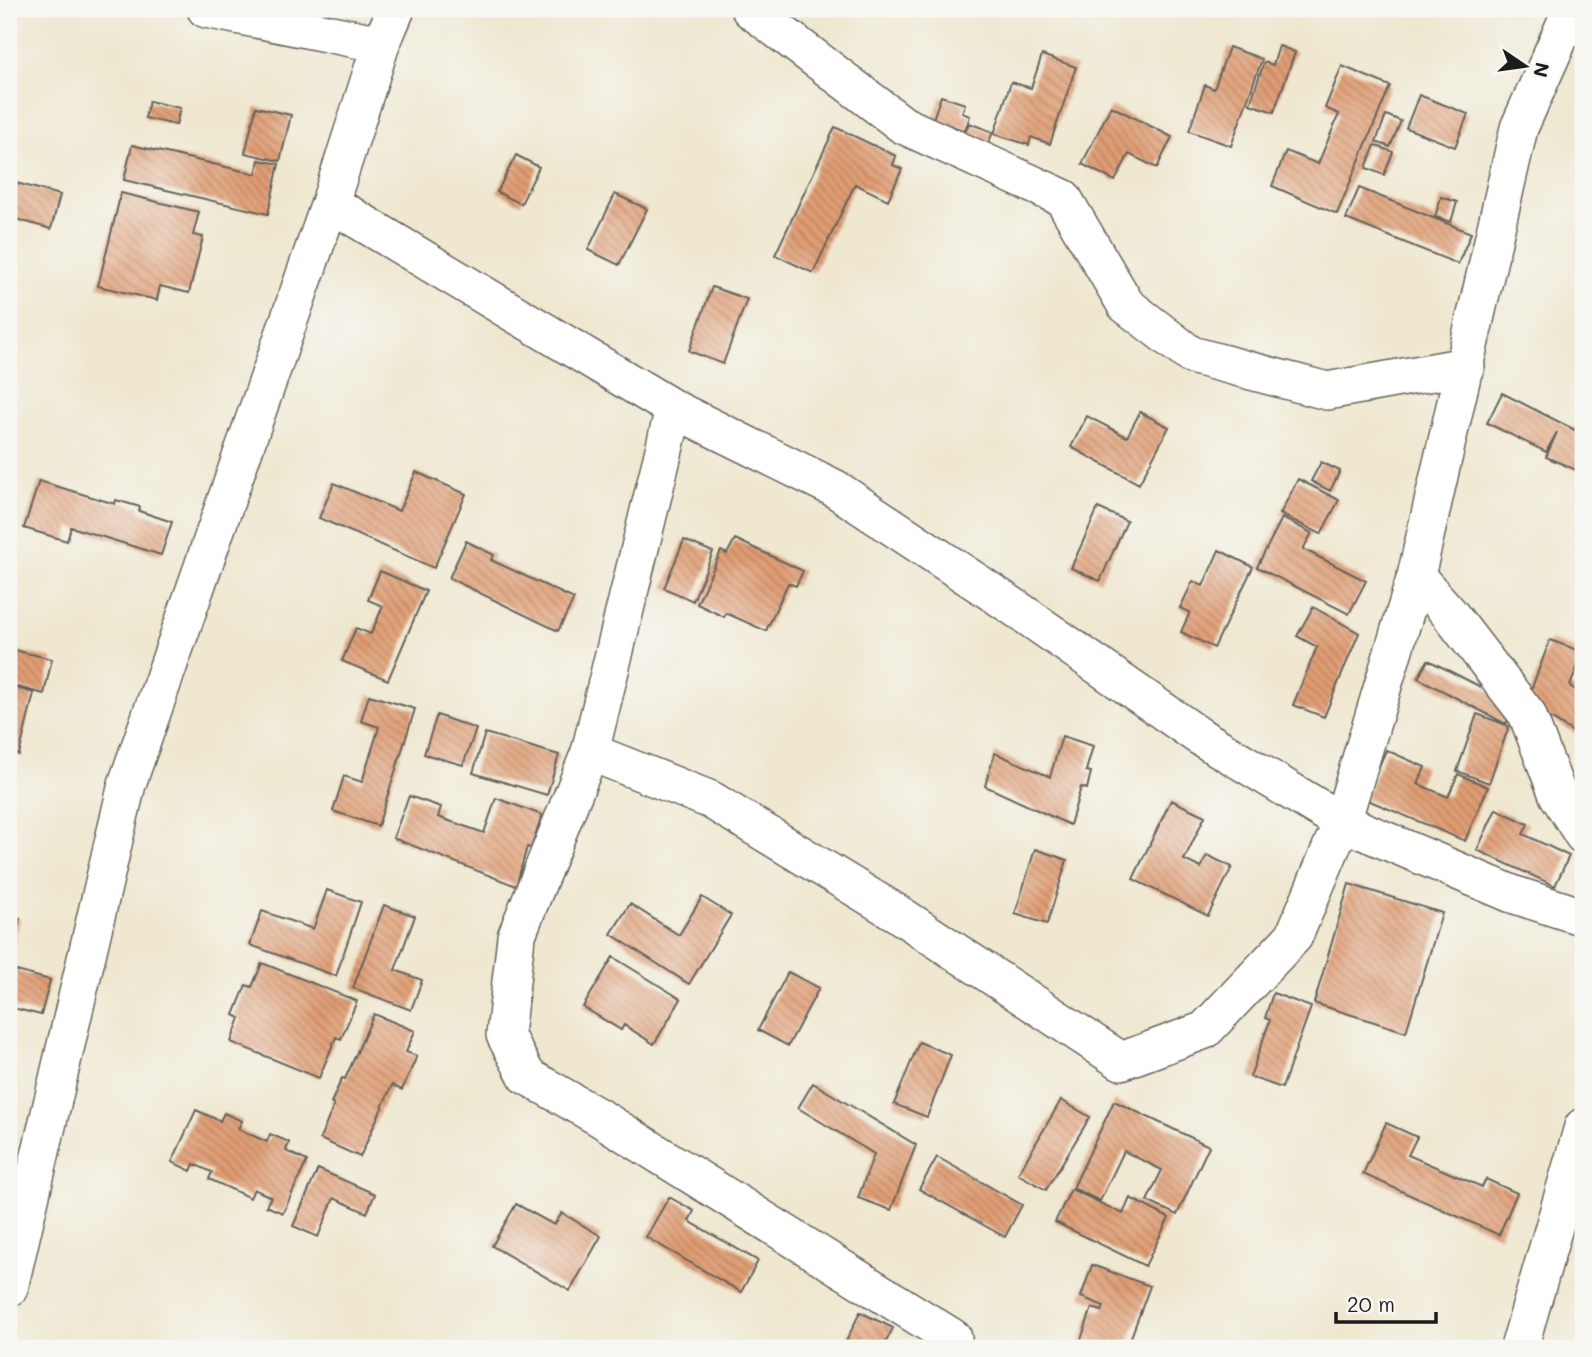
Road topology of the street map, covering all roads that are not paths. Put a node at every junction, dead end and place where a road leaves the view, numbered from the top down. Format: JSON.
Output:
{"nodes":[{"id":1,"x":206,"y":9,"type":"edge"},
{"id":2,"x":396,"y":9,"type":"edge"},
{"id":3,"x":750,"y":9,"type":"edge"},
{"id":4,"x":1572,"y":9,"type":"edge"},
{"id":5,"x":382,"y":44,"type":"junction"},
{"id":6,"x":330,"y":203,"type":"junction"},
{"id":7,"x":1466,"y":366,"type":"junction"},
{"id":8,"x":674,"y":409,"type":"junction"},
{"id":9,"x":1416,"y":576,"type":"junction"},
{"id":10,"x":590,"y":752,"type":"junction"},
{"id":11,"x":1342,"y":822,"type":"junction"},
{"id":12,"x":1583,"y":835,"type":"edge"},
{"id":13,"x":1583,"y":917,"type":"edge"},
{"id":14,"x":1583,"y":1127,"type":"edge"},
{"id":15,"x":9,"y":1288,"type":"edge"},
{"id":16,"x":953,"y":1338,"type":"dead end"},
{"id":17,"x":1519,"y":1348,"type":"edge"}],
"edges":[{"from":1,"to":5,"type":"street"},
{"from":2,"to":5,"type":"street"},
{"from":3,"to":7,"type":"street"},
{"from":4,"to":7,"type":"street"},
{"from":5,"to":6,"type":"street"},
{"from":6,"to":8,"type":"street"},
{"from":6,"to":15,"type":"street"},
{"from":7,"to":9,"type":"street"},
{"from":8,"to":10,"type":"street"},
{"from":8,"to":11,"type":"street"},
{"from":9,"to":11,"type":"street"},
{"from":9,"to":12,"type":"street"},
{"from":10,"to":11,"type":"street"},
{"from":10,"to":16,"type":"street"},
{"from":11,"to":13,"type":"street"},
{"from":14,"to":17,"type":"street"}]}
